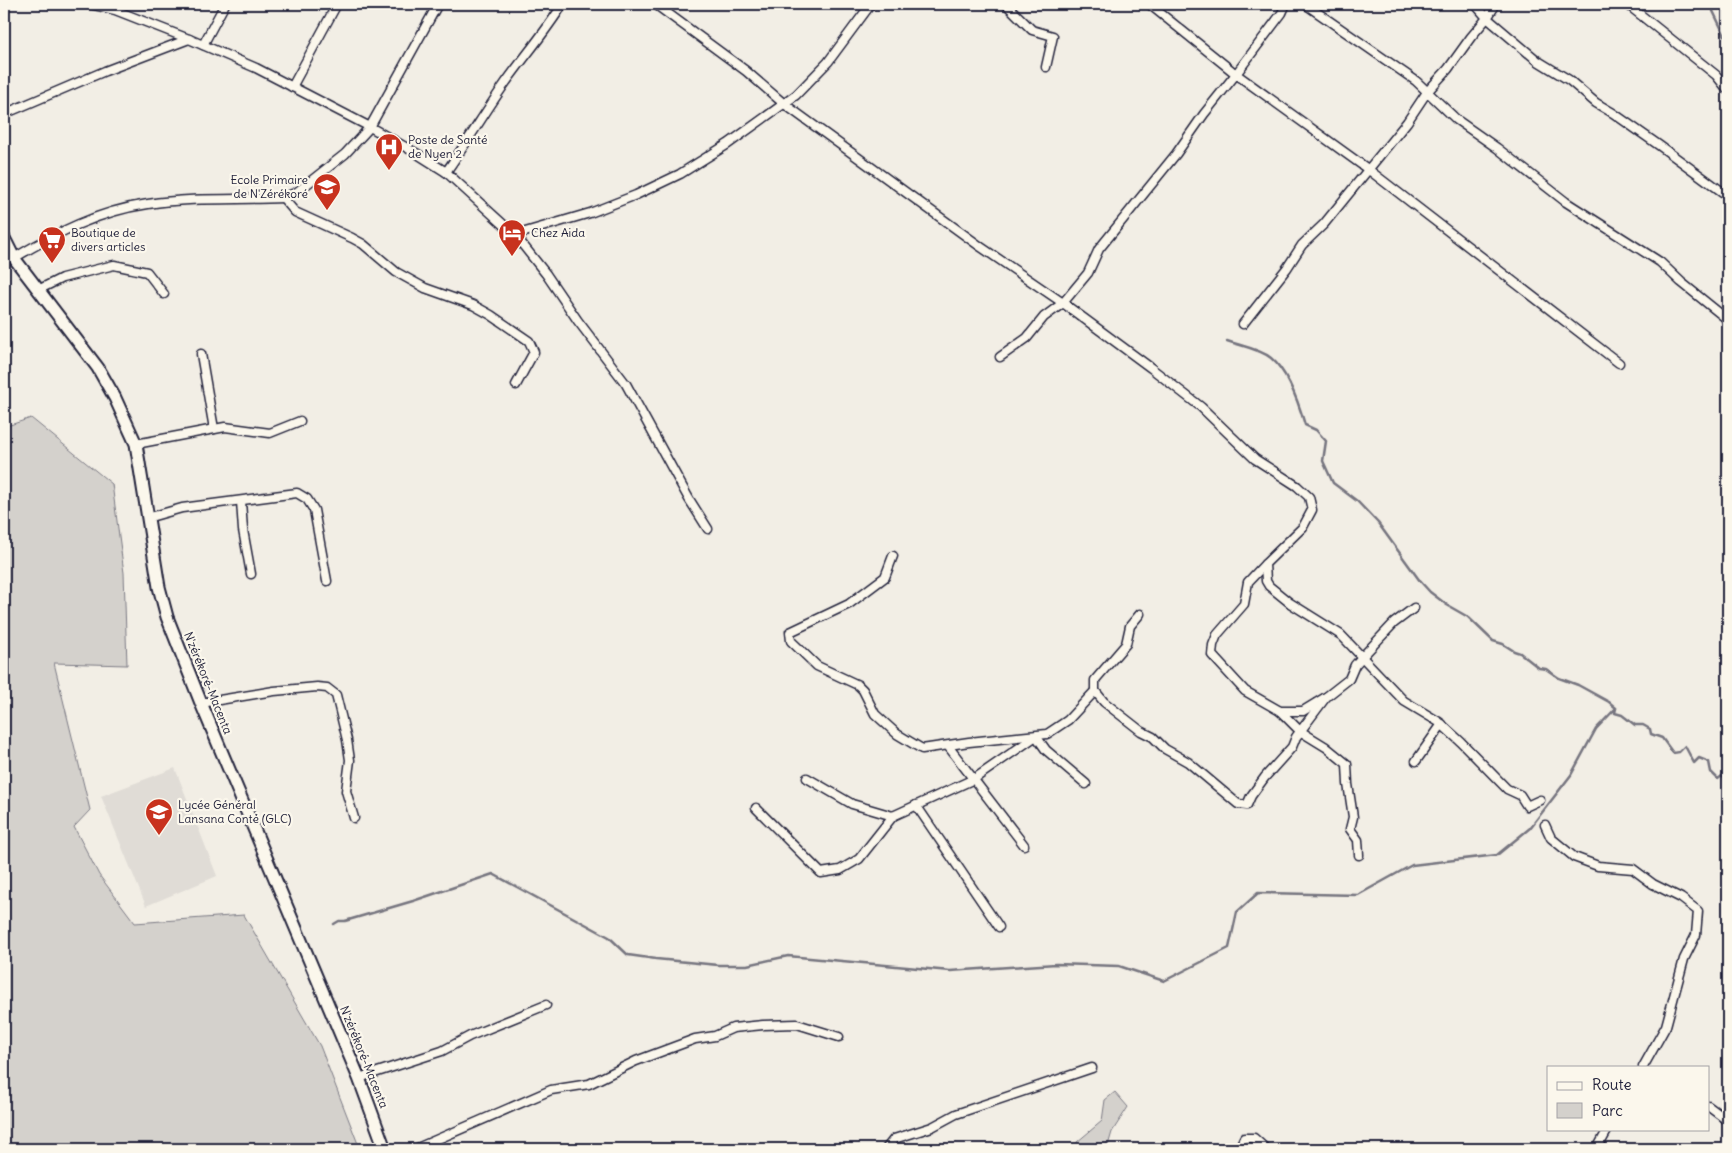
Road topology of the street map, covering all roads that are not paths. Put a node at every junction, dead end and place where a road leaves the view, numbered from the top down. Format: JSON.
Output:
{"nodes":[{"id":1,"x":89,"y":4,"type":"edge"},
{"id":2,"x":225,"y":4,"type":"edge"},
{"id":3,"x":337,"y":4,"type":"edge"},
{"id":4,"x":438,"y":4,"type":"edge"},
{"id":5,"x":563,"y":4,"type":"edge"},
{"id":6,"x":655,"y":4,"type":"edge"},
{"id":7,"x":871,"y":4,"type":"edge"},
{"id":8,"x":1006,"y":4,"type":"edge"},
{"id":9,"x":1149,"y":4,"type":"edge"},
{"id":10,"x":1286,"y":4,"type":"edge"},
{"id":11,"x":1305,"y":4,"type":"edge"},
{"id":12,"x":1475,"y":4,"type":"edge"},
{"id":13,"x":1496,"y":4,"type":"edge"},
{"id":14,"x":1627,"y":4,"type":"edge"},
{"id":15,"x":116,"y":7,"type":"edge"},
{"id":16,"x":1487,"y":18,"type":"junction"},
{"id":17,"x":189,"y":39,"type":"junction"},
{"id":18,"x":203,"y":45,"type":"junction"},
{"id":19,"x":1046,"y":67,"type":"dead end"},
{"id":20,"x":1236,"y":74,"type":"junction"},
{"id":21,"x":292,"y":87,"type":"junction"},
{"id":22,"x":1728,"y":90,"type":"edge"},
{"id":23,"x":1426,"y":92,"type":"junction"},
{"id":24,"x":783,"y":103,"type":"junction"},
{"id":25,"x":4,"y":114,"type":"edge"},
{"id":26,"x":370,"y":127,"type":"junction"},
{"id":27,"x":1369,"y":170,"type":"junction"},
{"id":28,"x":446,"y":172,"type":"junction"},
{"id":29,"x":1728,"y":196,"type":"edge"},
{"id":30,"x":283,"y":198,"type":"junction"},
{"id":31,"x":515,"y":235,"type":"junction"},
{"id":32,"x":4,"y":238,"type":"edge"},
{"id":33,"x":14,"y":258,"type":"junction"},
{"id":34,"x":38,"y":290,"type":"junction"},
{"id":35,"x":164,"y":294,"type":"dead end"},
{"id":36,"x":1063,"y":303,"type":"junction"},
{"id":37,"x":1728,"y":320,"type":"edge"},
{"id":38,"x":1243,"y":324,"type":"dead end"},
{"id":39,"x":201,"y":354,"type":"dead end"},
{"id":40,"x":1000,"y":357,"type":"dead end"},
{"id":41,"x":1619,"y":363,"type":"dead end"},
{"id":42,"x":516,"y":385,"type":"dead end"},
{"id":43,"x":300,"y":420,"type":"dead end"},
{"id":44,"x":214,"y":429,"type":"junction"},
{"id":45,"x":136,"y":444,"type":"junction"},
{"id":46,"x":241,"y":501,"type":"junction"},
{"id":47,"x":146,"y":518,"type":"junction"},
{"id":48,"x":708,"y":529,"type":"dead end"},
{"id":49,"x":893,"y":556,"type":"dead end"},
{"id":50,"x":1265,"y":564,"type":"junction"},
{"id":51,"x":251,"y":574,"type":"dead end"},
{"id":52,"x":327,"y":581,"type":"dead end"},
{"id":53,"x":1414,"y":608,"type":"dead end"},
{"id":54,"x":1140,"y":614,"type":"dead end"},
{"id":55,"x":1362,"y":657,"type":"junction"},
{"id":56,"x":1095,"y":691,"type":"junction"},
{"id":57,"x":1326,"y":698,"type":"junction"},
{"id":58,"x":200,"y":704,"type":"junction"},
{"id":59,"x":1280,"y":711,"type":"junction"},
{"id":60,"x":1442,"y":724,"type":"junction"},
{"id":61,"x":1300,"y":731,"type":"junction"},
{"id":62,"x":1036,"y":736,"type":"junction"},
{"id":63,"x":948,"y":746,"type":"junction"},
{"id":64,"x":1416,"y":761,"type":"dead end"},
{"id":65,"x":807,"y":778,"type":"dead end"},
{"id":66,"x":974,"y":779,"type":"junction"},
{"id":67,"x":1086,"y":784,"type":"dead end"},
{"id":68,"x":1540,"y":800,"type":"dead end"},
{"id":69,"x":916,"y":805,"type":"junction"},
{"id":70,"x":756,"y":808,"type":"dead end"},
{"id":71,"x":893,"y":816,"type":"junction"},
{"id":72,"x":354,"y":818,"type":"dead end"},
{"id":73,"x":1545,"y":825,"type":"dead end"},
{"id":74,"x":1024,"y":845,"type":"dead end"},
{"id":75,"x":1359,"y":855,"type":"dead end"},
{"id":76,"x":999,"y":927,"type":"dead end"},
{"id":77,"x":546,"y":1005,"type":"dead end"},
{"id":78,"x":839,"y":1037,"type":"dead end"},
{"id":79,"x":1644,"y":1066,"type":"edge"},
{"id":80,"x":1092,"y":1068,"type":"dead end"},
{"id":81,"x":360,"y":1078,"type":"junction"},
{"id":82,"x":1710,"y":1108,"type":"edge"},
{"id":83,"x":1728,"y":1121,"type":"edge"},
{"id":84,"x":1607,"y":1130,"type":"edge"},
{"id":85,"x":385,"y":1149,"type":"edge"},
{"id":86,"x":416,"y":1149,"type":"edge"},
{"id":87,"x":886,"y":1149,"type":"edge"},
{"id":88,"x":1238,"y":1149,"type":"edge"},
{"id":89,"x":1266,"y":1149,"type":"edge"},
{"id":90,"x":1597,"y":1149,"type":"edge"}],
"edges":[{"from":1,"to":15,"type":"street"},
{"from":2,"to":18,"type":"street"},
{"from":3,"to":21,"type":"street"},
{"from":4,"to":26,"type":"street"},
{"from":5,"to":28,"type":"street"},
{"from":6,"to":24,"type":"street"},
{"from":7,"to":24,"type":"street"},
{"from":8,"to":19,"type":"street"},
{"from":9,"to":20,"type":"street"},
{"from":10,"to":20,"type":"street"},
{"from":11,"to":23,"type":"street"},
{"from":12,"to":16,"type":"street"},
{"from":13,"to":16,"type":"street"},
{"from":14,"to":22,"type":"street"},
{"from":15,"to":17,"type":"street"},
{"from":16,"to":23,"type":"street"},
{"from":16,"to":29,"type":"street"},
{"from":17,"to":18,"type":"street"},
{"from":17,"to":25,"type":"street"},
{"from":18,"to":21,"type":"street"},
{"from":20,"to":27,"type":"street"},
{"from":20,"to":36,"type":"street"},
{"from":21,"to":26,"type":"street"},
{"from":23,"to":27,"type":"street"},
{"from":23,"to":37,"type":"street"},
{"from":24,"to":31,"type":"street"},
{"from":24,"to":36,"type":"street"},
{"from":26,"to":28,"type":"street"},
{"from":26,"to":30,"type":"street"},
{"from":27,"to":38,"type":"street"},
{"from":27,"to":41,"type":"street"},
{"from":28,"to":31,"type":"street"},
{"from":30,"to":33,"type":"street"},
{"from":30,"to":42,"type":"street"},
{"from":31,"to":48,"type":"street"},
{"from":32,"to":33,"type":"highway","name":"N'zérékoré-Macenta"},
{"from":33,"to":34,"type":"highway","name":"N'zérékoré-Macenta"},
{"from":34,"to":35,"type":"street"},
{"from":34,"to":45,"type":"highway","name":"N'zérékoré-Macenta"},
{"from":36,"to":40,"type":"street"},
{"from":36,"to":50,"type":"street"},
{"from":39,"to":44,"type":"street"},
{"from":43,"to":44,"type":"street"},
{"from":44,"to":45,"type":"street"},
{"from":45,"to":47,"type":"highway","name":"N'zérékoré-Macenta"},
{"from":46,"to":47,"type":"street"},
{"from":46,"to":51,"type":"street"},
{"from":46,"to":52,"type":"street"},
{"from":47,"to":58,"type":"highway","name":"N'zérékoré-Macenta"},
{"from":49,"to":63,"type":"street"},
{"from":50,"to":55,"type":"street"},
{"from":50,"to":59,"type":"street"},
{"from":53,"to":55,"type":"street"},
{"from":54,"to":56,"type":"street"},
{"from":55,"to":57,"type":"street"},
{"from":55,"to":60,"type":"street"},
{"from":56,"to":61,"type":"street"},
{"from":56,"to":62,"type":"street"},
{"from":57,"to":59,"type":"street"},
{"from":57,"to":61,"type":"street"},
{"from":58,"to":72,"type":"street"},
{"from":58,"to":81,"type":"highway","name":"N'zérékoré-Macenta"},
{"from":59,"to":61,"type":"street"},
{"from":60,"to":64,"type":"street"},
{"from":60,"to":68,"type":"street"},
{"from":61,"to":75,"type":"street"},
{"from":62,"to":63,"type":"street"},
{"from":62,"to":66,"type":"street"},
{"from":62,"to":67,"type":"street"},
{"from":63,"to":66,"type":"street"},
{"from":65,"to":71,"type":"street"},
{"from":66,"to":69,"type":"street"},
{"from":66,"to":74,"type":"street"},
{"from":69,"to":71,"type":"street"},
{"from":69,"to":76,"type":"street"},
{"from":70,"to":71,"type":"street"},
{"from":73,"to":79,"type":"street"},
{"from":77,"to":81,"type":"street"},
{"from":78,"to":86,"type":"street"},
{"from":80,"to":87,"type":"street"},
{"from":81,"to":85,"type":"highway","name":"N'zérékoré-Macenta"},
{"from":82,"to":83,"type":"street"},
{"from":84,"to":90,"type":"street"},
{"from":88,"to":89,"type":"street"}]}
